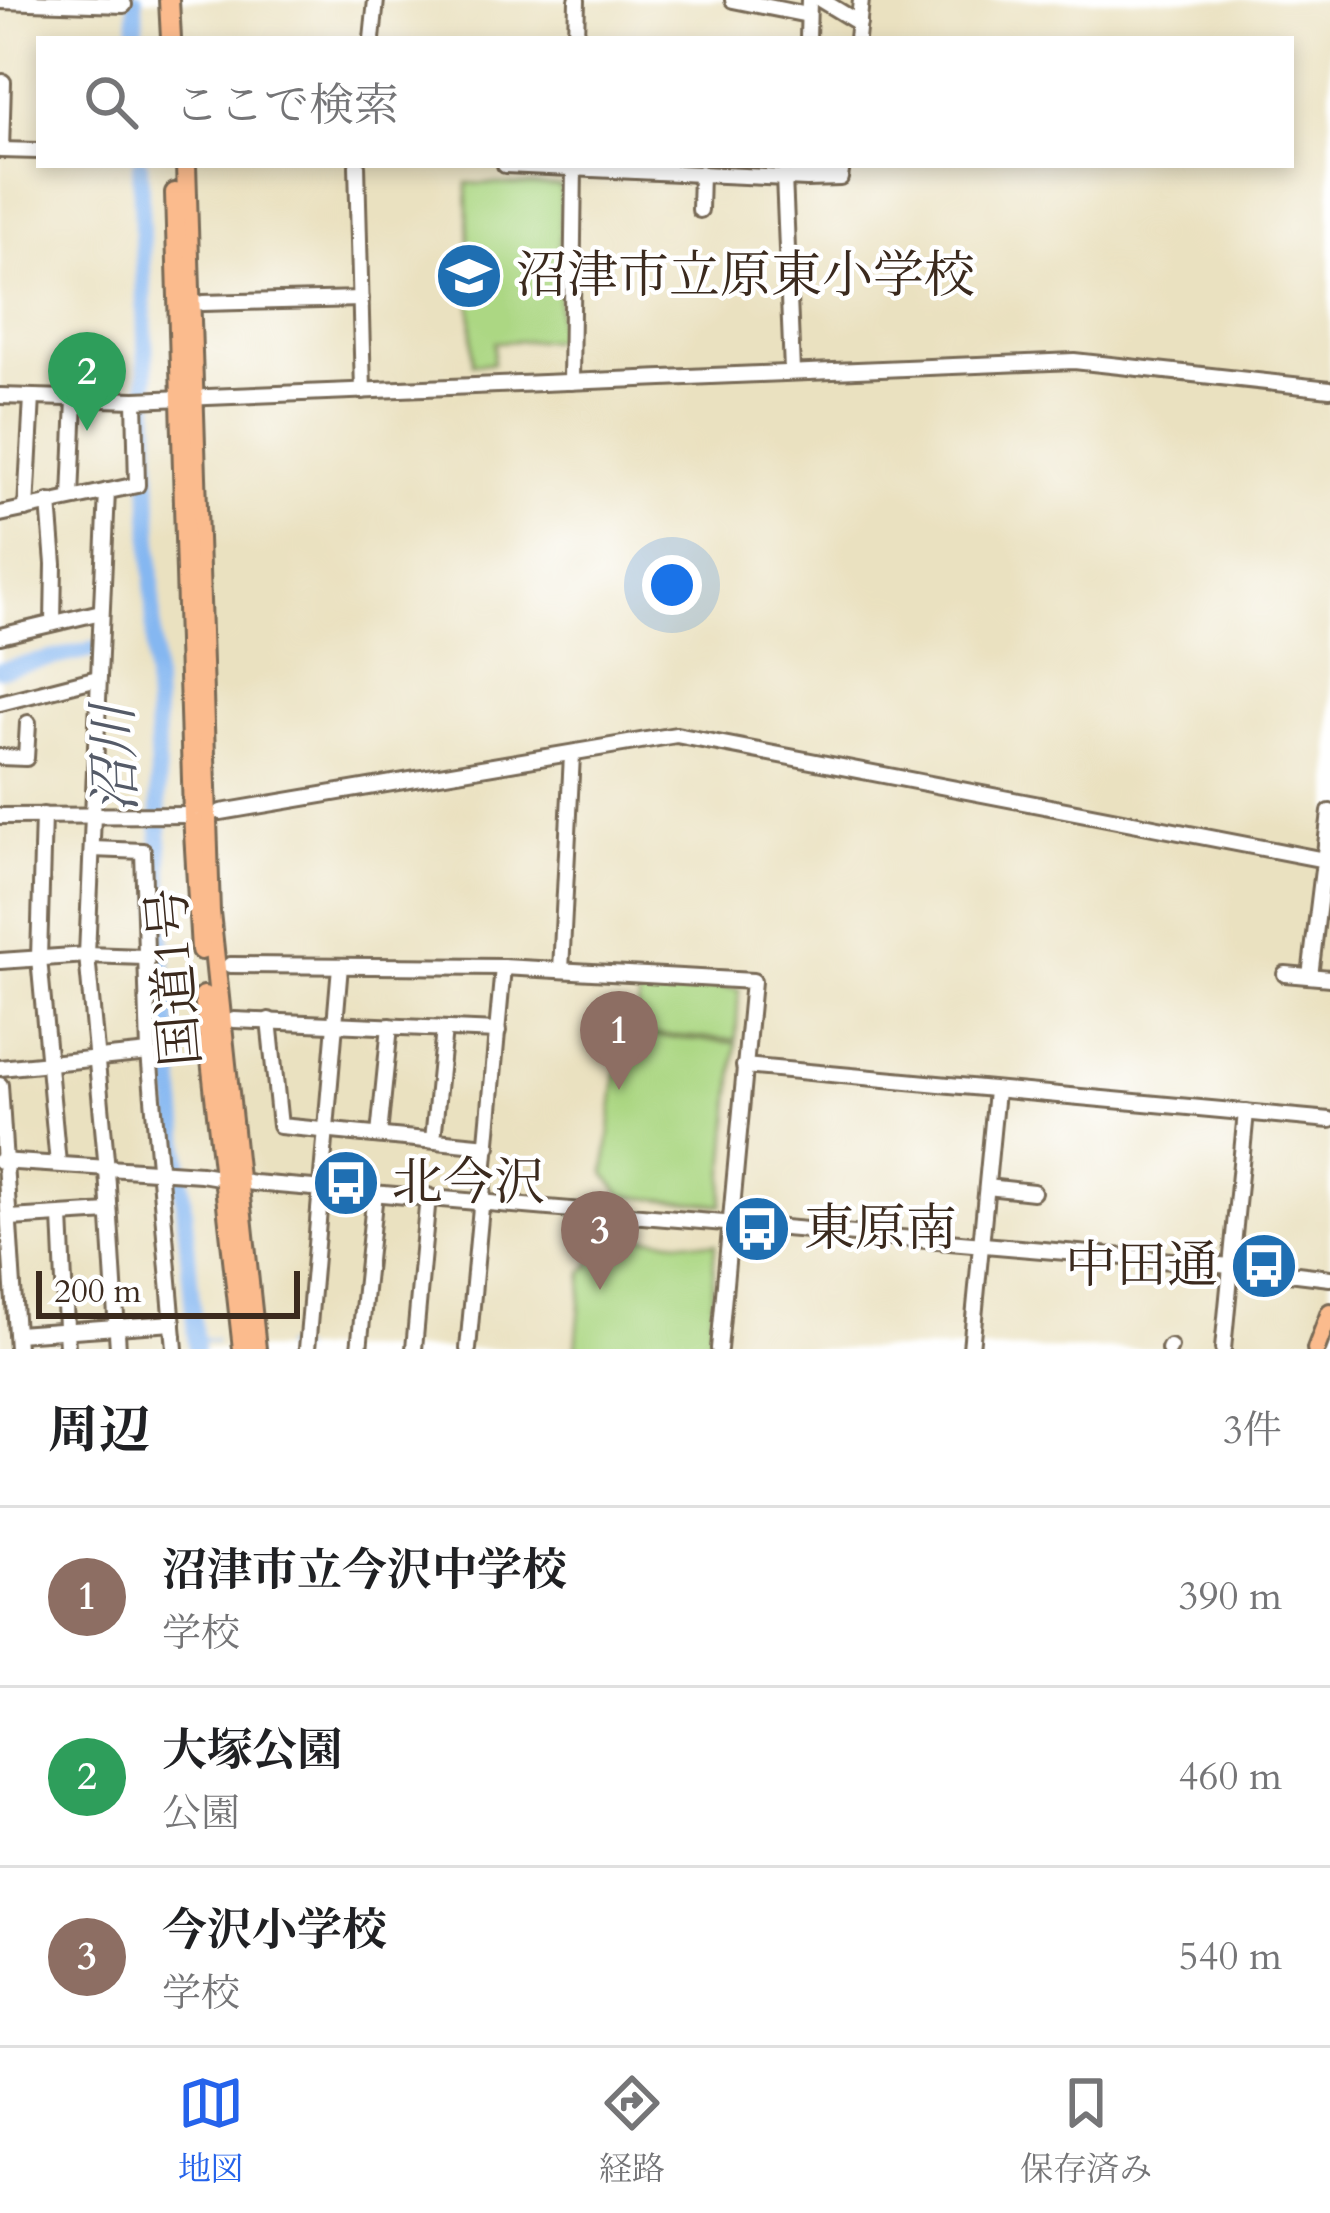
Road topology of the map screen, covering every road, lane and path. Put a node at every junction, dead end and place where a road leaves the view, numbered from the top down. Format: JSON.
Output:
{"nodes":[{"id":1,"x":169,"y":0,"type":"edge"},
{"id":2,"x":182,"y":0,"type":"edge"},
{"id":3,"x":376,"y":0,"type":"edge"},
{"id":4,"x":577,"y":0,"type":"edge"},
{"id":5,"x":733,"y":0,"type":"edge"},
{"id":6,"x":820,"y":0,"type":"edge"},
{"id":7,"x":861,"y":0,"type":"edge"},
{"id":8,"x":0,"y":1,"type":"edge"},
{"id":9,"x":124,"y":5,"type":"dead end"},
{"id":10,"x":809,"y":7,"type":"edge"},
{"id":11,"x":858,"y":31,"type":"edge"},
{"id":12,"x":171,"y":36,"type":"edge"},
{"id":13,"x":183,"y":36,"type":"edge"},
{"id":14,"x":372,"y":36,"type":"edge"},
{"id":15,"x":576,"y":36,"type":"edge"},
{"id":16,"x":3,"y":82,"type":"dead end"},
{"id":17,"x":1,"y":150,"type":"edge"},
{"id":18,"x":36,"y":151,"type":"edge"},
{"id":19,"x":174,"y":168,"type":"edge"},
{"id":20,"x":186,"y":168,"type":"edge"},
{"id":21,"x":357,"y":168,"type":"edge"},
{"id":22,"x":574,"y":168,"type":"edge"},
{"id":23,"x":610,"y":168,"type":"edge"},
{"id":24,"x":842,"y":168,"type":"edge"},
{"id":25,"x":807,"y":172,"type":"edge"},
{"id":26,"x":700,"y":173,"type":"junction"},
{"id":27,"x":784,"y":176,"type":"junction"},
{"id":28,"x":700,"y":210,"type":"dead end"},
{"id":29,"x":361,"y":299,"type":"junction"},
{"id":30,"x":202,"y":303,"type":"dead end"},
{"id":31,"x":792,"y":371,"type":"junction"},
{"id":32,"x":571,"y":382,"type":"junction"},
{"id":33,"x":1330,"y":389,"type":"edge"},
{"id":34,"x":363,"y":392,"type":"junction"},
{"id":35,"x":0,"y":396,"type":"edge"},
{"id":36,"x":32,"y":398,"type":"junction"},
{"id":37,"x":178,"y":398,"type":"junction"},
{"id":38,"x":75,"y":399,"type":"junction"},
{"id":39,"x":136,"y":400,"type":"junction"},
{"id":40,"x":107,"y":491,"type":"junction"},
{"id":41,"x":71,"y":498,"type":"junction"},
{"id":42,"x":49,"y":502,"type":"junction"},
{"id":43,"x":26,"y":508,"type":"junction"},
{"id":44,"x":0,"y":514,"type":"edge"},
{"id":45,"x":101,"y":612,"type":"junction"},
{"id":46,"x":53,"y":622,"type":"junction"},
{"id":47,"x":0,"y":636,"type":"edge"},
{"id":48,"x":98,"y":678,"type":"junction"},
{"id":49,"x":0,"y":703,"type":"edge"},
{"id":50,"x":28,"y":722,"type":"dead end"},
{"id":51,"x":572,"y":755,"type":"junction"},
{"id":52,"x":0,"y":757,"type":"edge"},
{"id":53,"x":221,"y":812,"type":"dead end"},
{"id":54,"x":1330,"y":812,"type":"edge"},
{"id":55,"x":44,"y":815,"type":"junction"},
{"id":56,"x":0,"y":816,"type":"edge"},
{"id":57,"x":183,"y":816,"type":"junction"},
{"id":58,"x":93,"y":817,"type":"junction"},
{"id":59,"x":92,"y":849,"type":"junction"},
{"id":60,"x":1327,"y":861,"type":"edge"},
{"id":61,"x":1323,"y":930,"type":"edge"},
{"id":62,"x":87,"y":955,"type":"junction"},
{"id":63,"x":144,"y":957,"type":"junction"},
{"id":64,"x":39,"y":958,"type":"junction"},
{"id":65,"x":0,"y":961,"type":"edge"},
{"id":66,"x":230,"y":964,"type":"dead end"},
{"id":67,"x":340,"y":966,"type":"junction"},
{"id":68,"x":503,"y":967,"type":"junction"},
{"id":69,"x":561,"y":970,"type":"junction"},
{"id":70,"x":1285,"y":974,"type":"dead end"},
{"id":71,"x":1310,"y":976,"type":"junction"},
{"id":72,"x":1330,"y":978,"type":"edge"},
{"id":73,"x":234,"y":1020,"type":"dead end"},
{"id":74,"x":269,"y":1021,"type":"junction"},
{"id":75,"x":335,"y":1024,"type":"junction"},
{"id":76,"x":390,"y":1026,"type":"junction"},
{"id":77,"x":444,"y":1029,"type":"junction"},
{"id":78,"x":498,"y":1031,"type":"junction"},
{"id":79,"x":149,"y":1053,"type":"junction"},
{"id":80,"x":97,"y":1058,"type":"junction"},
{"id":81,"x":47,"y":1062,"type":"junction"},
{"id":82,"x":744,"y":1066,"type":"junction"},
{"id":83,"x":0,"y":1068,"type":"edge"},
{"id":84,"x":0,"y":1085,"type":"edge"},
{"id":85,"x":996,"y":1090,"type":"junction"},
{"id":86,"x":1246,"y":1112,"type":"junction"},
{"id":87,"x":1330,"y":1120,"type":"edge"},
{"id":88,"x":325,"y":1131,"type":"junction"},
{"id":89,"x":379,"y":1136,"type":"junction"},
{"id":90,"x":433,"y":1140,"type":"junction"},
{"id":91,"x":488,"y":1146,"type":"junction"},
{"id":92,"x":4,"y":1161,"type":"edge"},
{"id":93,"x":58,"y":1164,"type":"junction"},
{"id":94,"x":107,"y":1171,"type":"junction"},
{"id":95,"x":163,"y":1173,"type":"junction"},
{"id":96,"x":229,"y":1178,"type":"junction"},
{"id":97,"x":319,"y":1186,"type":"junction"},
{"id":98,"x":987,"y":1187,"type":"junction"},
{"id":99,"x":375,"y":1192,"type":"junction"},
{"id":100,"x":1033,"y":1192,"type":"dead end"},
{"id":101,"x":428,"y":1196,"type":"junction"},
{"id":102,"x":482,"y":1201,"type":"junction"},
{"id":103,"x":110,"y":1212,"type":"junction"},
{"id":104,"x":61,"y":1216,"type":"junction"},
{"id":105,"x":10,"y":1218,"type":"junction"},
{"id":106,"x":732,"y":1222,"type":"junction"},
{"id":107,"x":980,"y":1245,"type":"junction"},
{"id":108,"x":1231,"y":1266,"type":"junction"},
{"id":109,"x":6,"y":1276,"type":"edge"},
{"id":110,"x":1330,"y":1278,"type":"edge"},
{"id":111,"x":1330,"y":1312,"type":"edge"},
{"id":112,"x":172,"y":1323,"type":"junction"},
{"id":113,"x":116,"y":1326,"type":"junction"},
{"id":114,"x":66,"y":1330,"type":"junction"},
{"id":115,"x":17,"y":1341,"type":"edge"},
{"id":116,"x":67,"y":1349,"type":"edge"},
{"id":117,"x":118,"y":1349,"type":"edge"},
{"id":118,"x":175,"y":1349,"type":"edge"},
{"id":119,"x":243,"y":1349,"type":"edge"},
{"id":120,"x":256,"y":1349,"type":"edge"},
{"id":121,"x":307,"y":1349,"type":"edge"},
{"id":122,"x":359,"y":1349,"type":"edge"},
{"id":123,"x":414,"y":1349,"type":"edge"},
{"id":124,"x":468,"y":1349,"type":"edge"},
{"id":125,"x":719,"y":1349,"type":"edge"},
{"id":126,"x":971,"y":1349,"type":"edge"},
{"id":127,"x":1223,"y":1349,"type":"edge"},
{"id":128,"x":1316,"y":1349,"type":"edge"}],
"edges":[{"from":1,"to":12,"type":"highway"},
{"from":2,"to":13,"type":"highway"},
{"from":3,"to":14,"type":"street"},
{"from":4,"to":15,"type":"street"},
{"from":5,"to":10,"type":"street"},
{"from":6,"to":11,"type":"street"},
{"from":7,"to":11,"type":"street"},
{"from":8,"to":9,"type":"street"},
{"from":16,"to":17,"type":"street"},
{"from":17,"to":18,"type":"street"},
{"from":19,"to":37,"type":"highway","name":"国道1号"},
{"from":20,"to":37,"type":"highway","name":"国道1号"},
{"from":21,"to":29,"type":"street"},
{"from":22,"to":32,"type":"street"},
{"from":23,"to":26,"type":"street"},
{"from":24,"to":25,"type":"street"},
{"from":25,"to":27,"type":"street"},
{"from":26,"to":27,"type":"street"},
{"from":26,"to":28,"type":"street"},
{"from":27,"to":31,"type":"street"},
{"from":29,"to":30,"type":"street"},
{"from":29,"to":34,"type":"street"},
{"from":31,"to":32,"type":"street"},
{"from":31,"to":33,"type":"street"},
{"from":32,"to":34,"type":"street"},
{"from":34,"to":37,"type":"street"},
{"from":35,"to":36,"type":"street"},
{"from":36,"to":38,"type":"street"},
{"from":36,"to":43,"type":"street"},
{"from":37,"to":39,"type":"street"},
{"from":37,"to":57,"type":"highway","name":"国道1号"},
{"from":37,"to":96,"type":"highway","name":"国道1号"},
{"from":38,"to":39,"type":"street"},
{"from":38,"to":41,"type":"street"},
{"from":39,"to":40,"type":"street"},
{"from":40,"to":41,"type":"street"},
{"from":40,"to":45,"type":"street"},
{"from":41,"to":42,"type":"street"},
{"from":42,"to":43,"type":"street"},
{"from":42,"to":46,"type":"street"},
{"from":43,"to":44,"type":"street"},
{"from":45,"to":46,"type":"street"},
{"from":45,"to":48,"type":"street"},
{"from":46,"to":47,"type":"street"},
{"from":48,"to":49,"type":"street"},
{"from":48,"to":58,"type":"street"},
{"from":50,"to":52,"type":"street"},
{"from":51,"to":53,"type":"street"},
{"from":51,"to":60,"type":"street"},
{"from":51,"to":69,"type":"street"},
{"from":54,"to":60,"type":"street"},
{"from":55,"to":56,"type":"street"},
{"from":55,"to":58,"type":"street"},
{"from":55,"to":64,"type":"street"},
{"from":57,"to":58,"type":"street"},
{"from":57,"to":96,"type":"highway","name":"国道1号"},
{"from":58,"to":59,"type":"street"},
{"from":59,"to":62,"type":"street"},
{"from":59,"to":63,"type":"street"},
{"from":60,"to":61,"type":"street"},
{"from":61,"to":71,"type":"street"},
{"from":62,"to":63,"type":"street"},
{"from":62,"to":64,"type":"street"},
{"from":62,"to":80,"type":"street"},
{"from":63,"to":79,"type":"street"},
{"from":64,"to":65,"type":"street"},
{"from":64,"to":81,"type":"street"},
{"from":66,"to":67,"type":"street"},
{"from":67,"to":68,"type":"street"},
{"from":67,"to":75,"type":"street"},
{"from":68,"to":69,"type":"street"},
{"from":68,"to":78,"type":"street"},
{"from":69,"to":82,"type":"street"},
{"from":70,"to":71,"type":"street"},
{"from":71,"to":72,"type":"street"},
{"from":73,"to":74,"type":"street"},
{"from":74,"to":75,"type":"street"},
{"from":74,"to":88,"type":"street"},
{"from":75,"to":76,"type":"street"},
{"from":75,"to":88,"type":"street"},
{"from":76,"to":77,"type":"street"},
{"from":76,"to":89,"type":"street"},
{"from":77,"to":78,"type":"street"},
{"from":77,"to":90,"type":"street"},
{"from":78,"to":91,"type":"street"},
{"from":79,"to":80,"type":"street"},
{"from":79,"to":95,"type":"street"},
{"from":80,"to":81,"type":"street"},
{"from":80,"to":94,"type":"street"},
{"from":81,"to":83,"type":"street"},
{"from":81,"to":93,"type":"street"},
{"from":82,"to":85,"type":"street"},
{"from":82,"to":106,"type":"street"},
{"from":84,"to":92,"type":"street"},
{"from":85,"to":86,"type":"street"},
{"from":85,"to":98,"type":"street"},
{"from":86,"to":87,"type":"street"},
{"from":86,"to":108,"type":"street"},
{"from":88,"to":89,"type":"street"},
{"from":88,"to":97,"type":"street"},
{"from":89,"to":90,"type":"street"},
{"from":90,"to":91,"type":"street"},
{"from":91,"to":102,"type":"street"},
{"from":92,"to":93,"type":"street"},
{"from":92,"to":105,"type":"street"},
{"from":93,"to":94,"type":"street"},
{"from":94,"to":95,"type":"street"},
{"from":94,"to":103,"type":"street"},
{"from":95,"to":96,"type":"street"},
{"from":95,"to":112,"type":"street"},
{"from":96,"to":97,"type":"street"},
{"from":96,"to":119,"type":"highway","name":"国道1号"},
{"from":96,"to":120,"type":"highway","name":"国道1号"},
{"from":97,"to":99,"type":"street"},
{"from":97,"to":121,"type":"street"},
{"from":98,"to":100,"type":"street"},
{"from":98,"to":107,"type":"street"},
{"from":99,"to":101,"type":"street"},
{"from":99,"to":122,"type":"street"},
{"from":101,"to":102,"type":"street"},
{"from":101,"to":123,"type":"street"},
{"from":102,"to":106,"type":"street"},
{"from":102,"to":124,"type":"street"},
{"from":103,"to":104,"type":"street"},
{"from":103,"to":113,"type":"street"},
{"from":104,"to":105,"type":"street"},
{"from":104,"to":114,"type":"street"},
{"from":105,"to":109,"type":"street"},
{"from":106,"to":107,"type":"street"},
{"from":106,"to":125,"type":"street"},
{"from":107,"to":108,"type":"street"},
{"from":107,"to":126,"type":"street"},
{"from":108,"to":110,"type":"street"},
{"from":108,"to":127,"type":"street"},
{"from":109,"to":115,"type":"street"},
{"from":111,"to":128,"type":"main road"},
{"from":112,"to":113,"type":"street"},
{"from":112,"to":118,"type":"street"},
{"from":113,"to":114,"type":"street"},
{"from":113,"to":117,"type":"street"},
{"from":114,"to":115,"type":"street"},
{"from":114,"to":116,"type":"street"}]}
